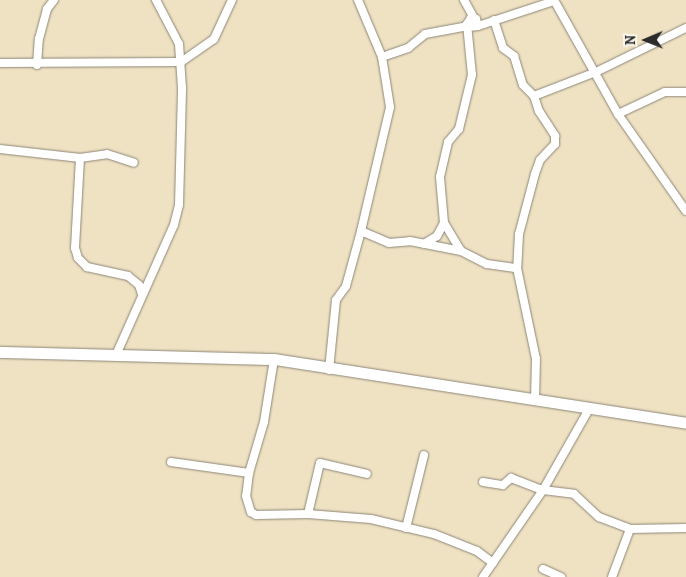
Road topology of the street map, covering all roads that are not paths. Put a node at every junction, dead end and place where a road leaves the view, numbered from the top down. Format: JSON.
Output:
{"nodes":[{"id":1,"x":54,"y":0,"type":"edge"},
{"id":2,"x":156,"y":0,"type":"edge"},
{"id":3,"x":232,"y":0,"type":"edge"},
{"id":4,"x":358,"y":0,"type":"edge"},
{"id":5,"x":465,"y":1,"type":"edge"},
{"id":6,"x":554,"y":1,"type":"edge"},
{"id":7,"x":494,"y":20,"type":"junction"},
{"id":8,"x":471,"y":24,"type":"junction"},
{"id":9,"x":686,"y":28,"type":"edge"},
{"id":10,"x":382,"y":56,"type":"junction"},
{"id":11,"x":181,"y":62,"type":"junction"},
{"id":12,"x":0,"y":63,"type":"edge"},
{"id":13,"x":37,"y":65,"type":"junction"},
{"id":14,"x":596,"y":72,"type":"junction"},
{"id":15,"x":686,"y":92,"type":"edge"},
{"id":16,"x":534,"y":96,"type":"junction"},
{"id":17,"x":618,"y":114,"type":"junction"},
{"id":18,"x":0,"y":149,"type":"edge"},
{"id":19,"x":80,"y":158,"type":"junction"},
{"id":20,"x":134,"y":163,"type":"dead end"},
{"id":21,"x":686,"y":211,"type":"edge"},
{"id":22,"x":444,"y":223,"type":"junction"},
{"id":23,"x":361,"y":231,"type":"junction"},
{"id":24,"x":424,"y":244,"type":"junction"},
{"id":25,"x":461,"y":251,"type":"junction"},
{"id":26,"x":517,"y":268,"type":"junction"},
{"id":27,"x":142,"y":294,"type":"junction"},
{"id":28,"x":0,"y":352,"type":"edge"},
{"id":29,"x":116,"y":355,"type":"junction"},
{"id":30,"x":274,"y":359,"type":"junction"},
{"id":31,"x":329,"y":370,"type":"junction"},
{"id":32,"x":535,"y":399,"type":"junction"},
{"id":33,"x":590,"y":409,"type":"junction"},
{"id":34,"x":686,"y":423,"type":"edge"},
{"id":35,"x":424,"y":455,"type":"dead end"},
{"id":36,"x":171,"y":462,"type":"dead end"},
{"id":37,"x":249,"y":473,"type":"junction"},
{"id":38,"x":367,"y":474,"type":"dead end"},
{"id":39,"x":483,"y":482,"type":"dead end"},
{"id":40,"x":543,"y":490,"type":"junction"},
{"id":41,"x":308,"y":514,"type":"junction"},
{"id":42,"x":406,"y":528,"type":"junction"},
{"id":43,"x":686,"y":528,"type":"edge"},
{"id":44,"x":630,"y":529,"type":"junction"},
{"id":45,"x":493,"y":563,"type":"junction"},
{"id":46,"x":544,"y":569,"type":"dead end"},
{"id":47,"x":483,"y":577,"type":"edge"},
{"id":48,"x":561,"y":577,"type":"edge"},
{"id":49,"x":612,"y":577,"type":"edge"}],
"edges":[{"from":1,"to":13,"type":"street"},
{"from":2,"to":11,"type":"street"},
{"from":3,"to":11,"type":"street"},
{"from":4,"to":10,"type":"street"},
{"from":5,"to":8,"type":"street"},
{"from":6,"to":7,"type":"street"},
{"from":6,"to":14,"type":"street"},
{"from":7,"to":8,"type":"street"},
{"from":7,"to":16,"type":"street"},
{"from":8,"to":10,"type":"street"},
{"from":8,"to":22,"type":"street"},
{"from":9,"to":14,"type":"street"},
{"from":10,"to":23,"type":"street"},
{"from":11,"to":13,"type":"street"},
{"from":11,"to":27,"type":"street"},
{"from":12,"to":13,"type":"street"},
{"from":14,"to":16,"type":"street"},
{"from":14,"to":17,"type":"street"},
{"from":15,"to":17,"type":"street"},
{"from":16,"to":26,"type":"street"},
{"from":17,"to":21,"type":"street"},
{"from":18,"to":19,"type":"street"},
{"from":19,"to":20,"type":"street"},
{"from":19,"to":27,"type":"street"},
{"from":22,"to":24,"type":"street"},
{"from":22,"to":25,"type":"street"},
{"from":23,"to":24,"type":"street"},
{"from":23,"to":31,"type":"street"},
{"from":24,"to":25,"type":"street"},
{"from":25,"to":26,"type":"street"},
{"from":26,"to":32,"type":"street"},
{"from":27,"to":29,"type":"street"},
{"from":28,"to":29,"type":"main road"},
{"from":29,"to":30,"type":"main road"},
{"from":30,"to":31,"type":"main road"},
{"from":30,"to":37,"type":"street"},
{"from":31,"to":32,"type":"main road"},
{"from":32,"to":33,"type":"main road"},
{"from":33,"to":34,"type":"main road"},
{"from":33,"to":40,"type":"street"},
{"from":35,"to":42,"type":"street"},
{"from":36,"to":37,"type":"street"},
{"from":37,"to":41,"type":"street"},
{"from":38,"to":41,"type":"street"},
{"from":39,"to":40,"type":"street"},
{"from":40,"to":44,"type":"street"},
{"from":40,"to":45,"type":"street"},
{"from":41,"to":42,"type":"street"},
{"from":42,"to":45,"type":"street"},
{"from":43,"to":44,"type":"street"},
{"from":44,"to":49,"type":"street"},
{"from":45,"to":47,"type":"street"},
{"from":46,"to":48,"type":"street"}]}
